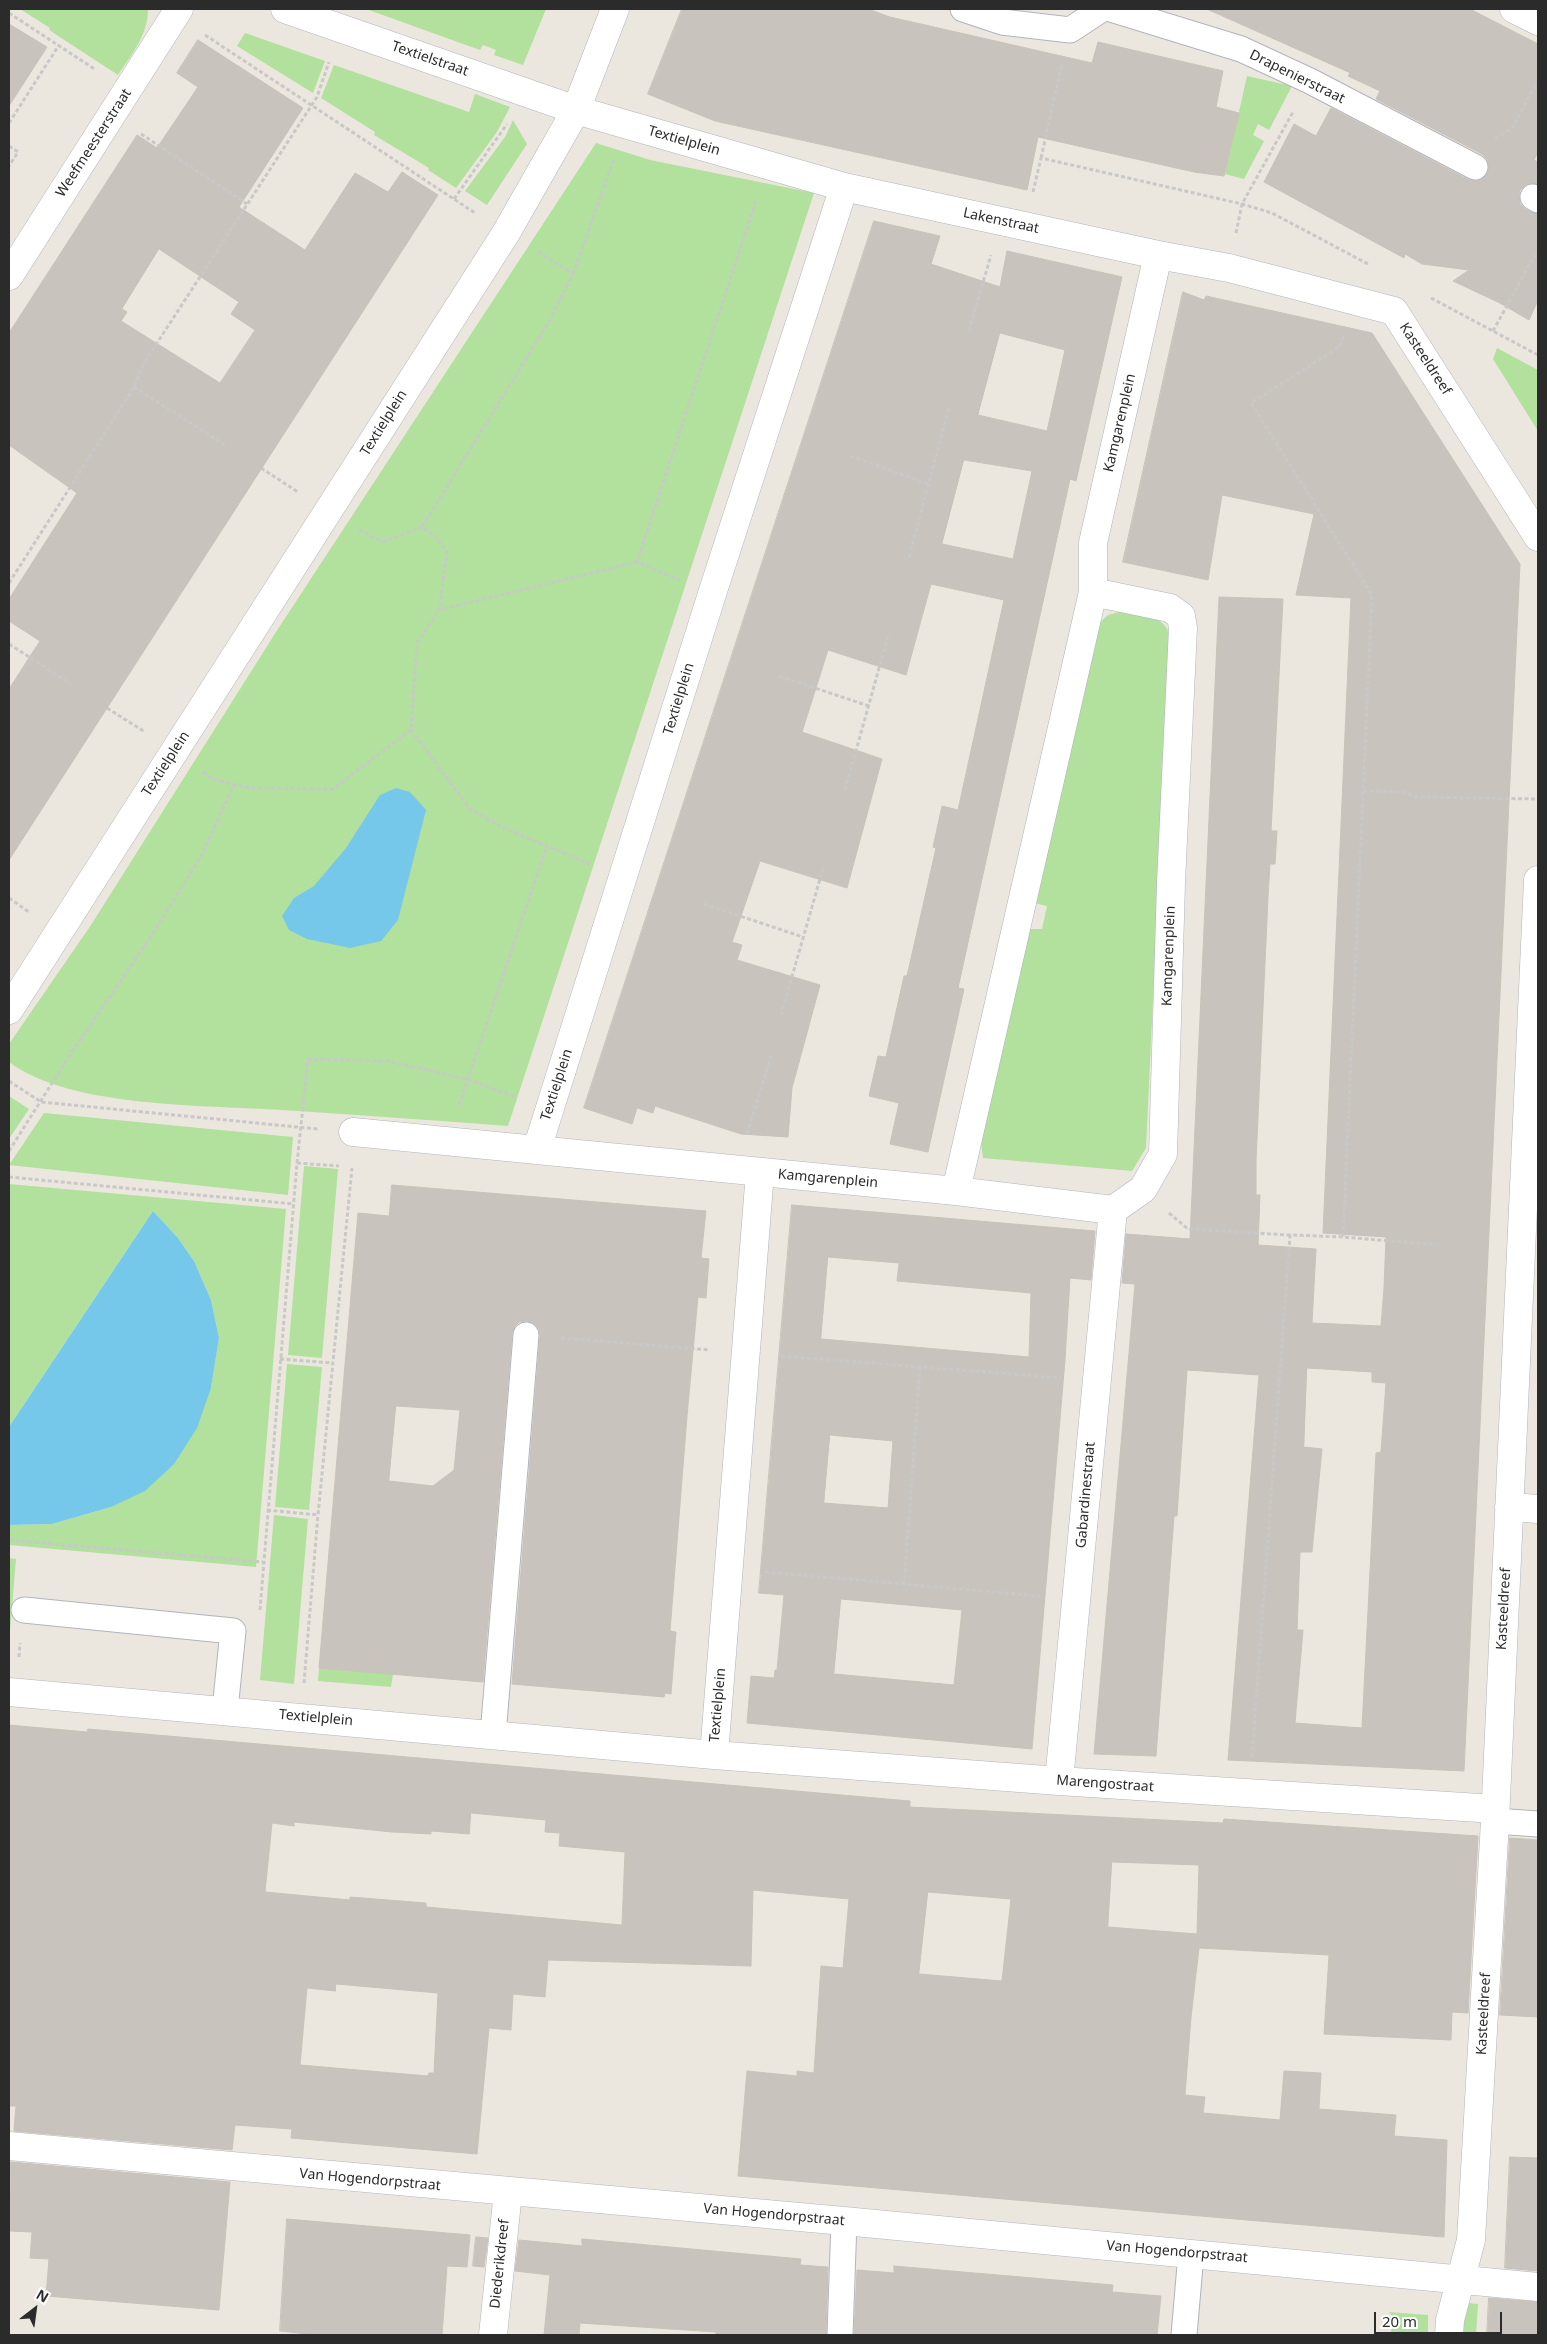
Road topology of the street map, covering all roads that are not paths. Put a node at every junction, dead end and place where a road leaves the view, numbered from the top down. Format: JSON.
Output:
{"nodes":[{"id":1,"x":285,"y":9,"type":"edge"},
{"id":2,"x":615,"y":9,"type":"edge"},
{"id":3,"x":963,"y":9,"type":"edge"},
{"id":4,"x":1102,"y":9,"type":"edge"},
{"id":5,"x":1111,"y":9,"type":"edge"},
{"id":6,"x":1514,"y":9,"type":"edge"},
{"id":7,"x":177,"y":12,"type":"edge"},
{"id":8,"x":1538,"y":21,"type":"edge"},
{"id":9,"x":576,"y":110,"type":"junction"},
{"id":10,"x":1475,"y":167,"type":"road end"},
{"id":11,"x":844,"y":187,"type":"junction"},
{"id":12,"x":1158,"y":255,"type":"junction"},
{"id":13,"x":9,"y":276,"type":"edge"},
{"id":14,"x":1538,"y":537,"type":"edge"},
{"id":15,"x":1092,"y":592,"type":"junction"},
{"id":16,"x":1538,"y":880,"type":"edge"},
{"id":17,"x":9,"y":1010,"type":"edge"},
{"id":18,"x":353,"y":1132,"type":"road end"},
{"id":19,"x":537,"y":1148,"type":"junction"},
{"id":20,"x":1533,"y":1149,"type":"edge"},
{"id":21,"x":751,"y":1172,"type":"junction"},
{"id":22,"x":956,"y":1191,"type":"junction"},
{"id":23,"x":1113,"y":1210,"type":"junction"},
{"id":24,"x":526,"y":1335,"type":"road end"},
{"id":25,"x":1509,"y":1507,"type":"junction"},
{"id":26,"x":1538,"y":1509,"type":"edge"},
{"id":27,"x":24,"y":1610,"type":"road end"},
{"id":28,"x":12,"y":1692,"type":"edge"},
{"id":29,"x":225,"y":1710,"type":"junction"},
{"id":30,"x":493,"y":1735,"type":"junction"},
{"id":31,"x":714,"y":1755,"type":"junction"},
{"id":32,"x":1059,"y":1781,"type":"junction"},
{"id":33,"x":1495,"y":1815,"type":"junction"},
{"id":34,"x":1538,"y":1824,"type":"edge"},
{"id":35,"x":9,"y":2146,"type":"edge"},
{"id":36,"x":508,"y":2192,"type":"junction"},
{"id":37,"x":844,"y":2221,"type":"junction"},
{"id":38,"x":1191,"y":2254,"type":"junction"},
{"id":39,"x":1461,"y":2279,"type":"junction"},
{"id":40,"x":1538,"y":2287,"type":"edge"},
{"id":41,"x":492,"y":2335,"type":"edge"},
{"id":42,"x":840,"y":2335,"type":"edge"},
{"id":43,"x":1184,"y":2335,"type":"edge"},
{"id":44,"x":1449,"y":2335,"type":"edge"}],
"edges":[{"from":1,"to":9,"type":"street","name":"Textielstraat"},
{"from":2,"to":9,"type":"street"},
{"from":3,"to":4,"type":"lane"},
{"from":5,"to":10,"type":"lane","name":"Drapenierstraat"},
{"from":6,"to":8,"type":"street"},
{"from":7,"to":13,"type":"street","name":"Weefmeesterstraat"},
{"from":9,"to":11,"type":"street","name":"Textielplein"},
{"from":9,"to":17,"type":"street","name":"Textielplein"},
{"from":11,"to":12,"type":"street","name":"Lakenstraat"},
{"from":11,"to":19,"type":"street","name":"Textielplein"},
{"from":12,"to":14,"type":"street","name":"Kasteeldreef"},
{"from":12,"to":15,"type":"street","name":"Kamgarenplein"},
{"from":15,"to":22,"type":"street","name":"Kamgarenplein"},
{"from":15,"to":23,"type":"street","name":"Kamgarenplein"},
{"from":16,"to":20,"type":"street","name":"Kasteeldreef"},
{"from":18,"to":19,"type":"street"},
{"from":19,"to":21,"type":"street"},
{"from":20,"to":25,"type":"street","name":"Kasteeldreef"},
{"from":21,"to":22,"type":"street","name":"Kamgarenplein"},
{"from":21,"to":31,"type":"street","name":"Textielplein"},
{"from":22,"to":23,"type":"street","name":"Kamgarenplein"},
{"from":23,"to":32,"type":"street","name":"Gabardinestraat"},
{"from":24,"to":30,"type":"lane"},
{"from":25,"to":26,"type":"street"},
{"from":25,"to":33,"type":"street","name":"Kasteeldreef"},
{"from":27,"to":29,"type":"lane"},
{"from":28,"to":29,"type":"street","name":"Textielplein"},
{"from":29,"to":30,"type":"street","name":"Textielplein"},
{"from":30,"to":31,"type":"street","name":"Textielplein"},
{"from":31,"to":32,"type":"street","name":"Marengostraat"},
{"from":32,"to":33,"type":"street","name":"Marengostraat"},
{"from":33,"to":34,"type":"lane"},
{"from":33,"to":39,"type":"street","name":"Kasteeldreef"},
{"from":35,"to":36,"type":"street","name":"Van Hogendorpstraat"},
{"from":36,"to":37,"type":"street","name":"Van Hogendorpstraat"},
{"from":36,"to":41,"type":"street","name":"Diederikdreef"},
{"from":37,"to":38,"type":"street","name":"Van Hogendorpstraat"},
{"from":37,"to":42,"type":"lane"},
{"from":38,"to":39,"type":"street","name":"Van Hogendorpstraat"},
{"from":38,"to":43,"type":"lane"},
{"from":39,"to":40,"type":"street","name":"Van Hogendorpstraat"},
{"from":39,"to":44,"type":"street","name":"Kasteeldreef"}]}
